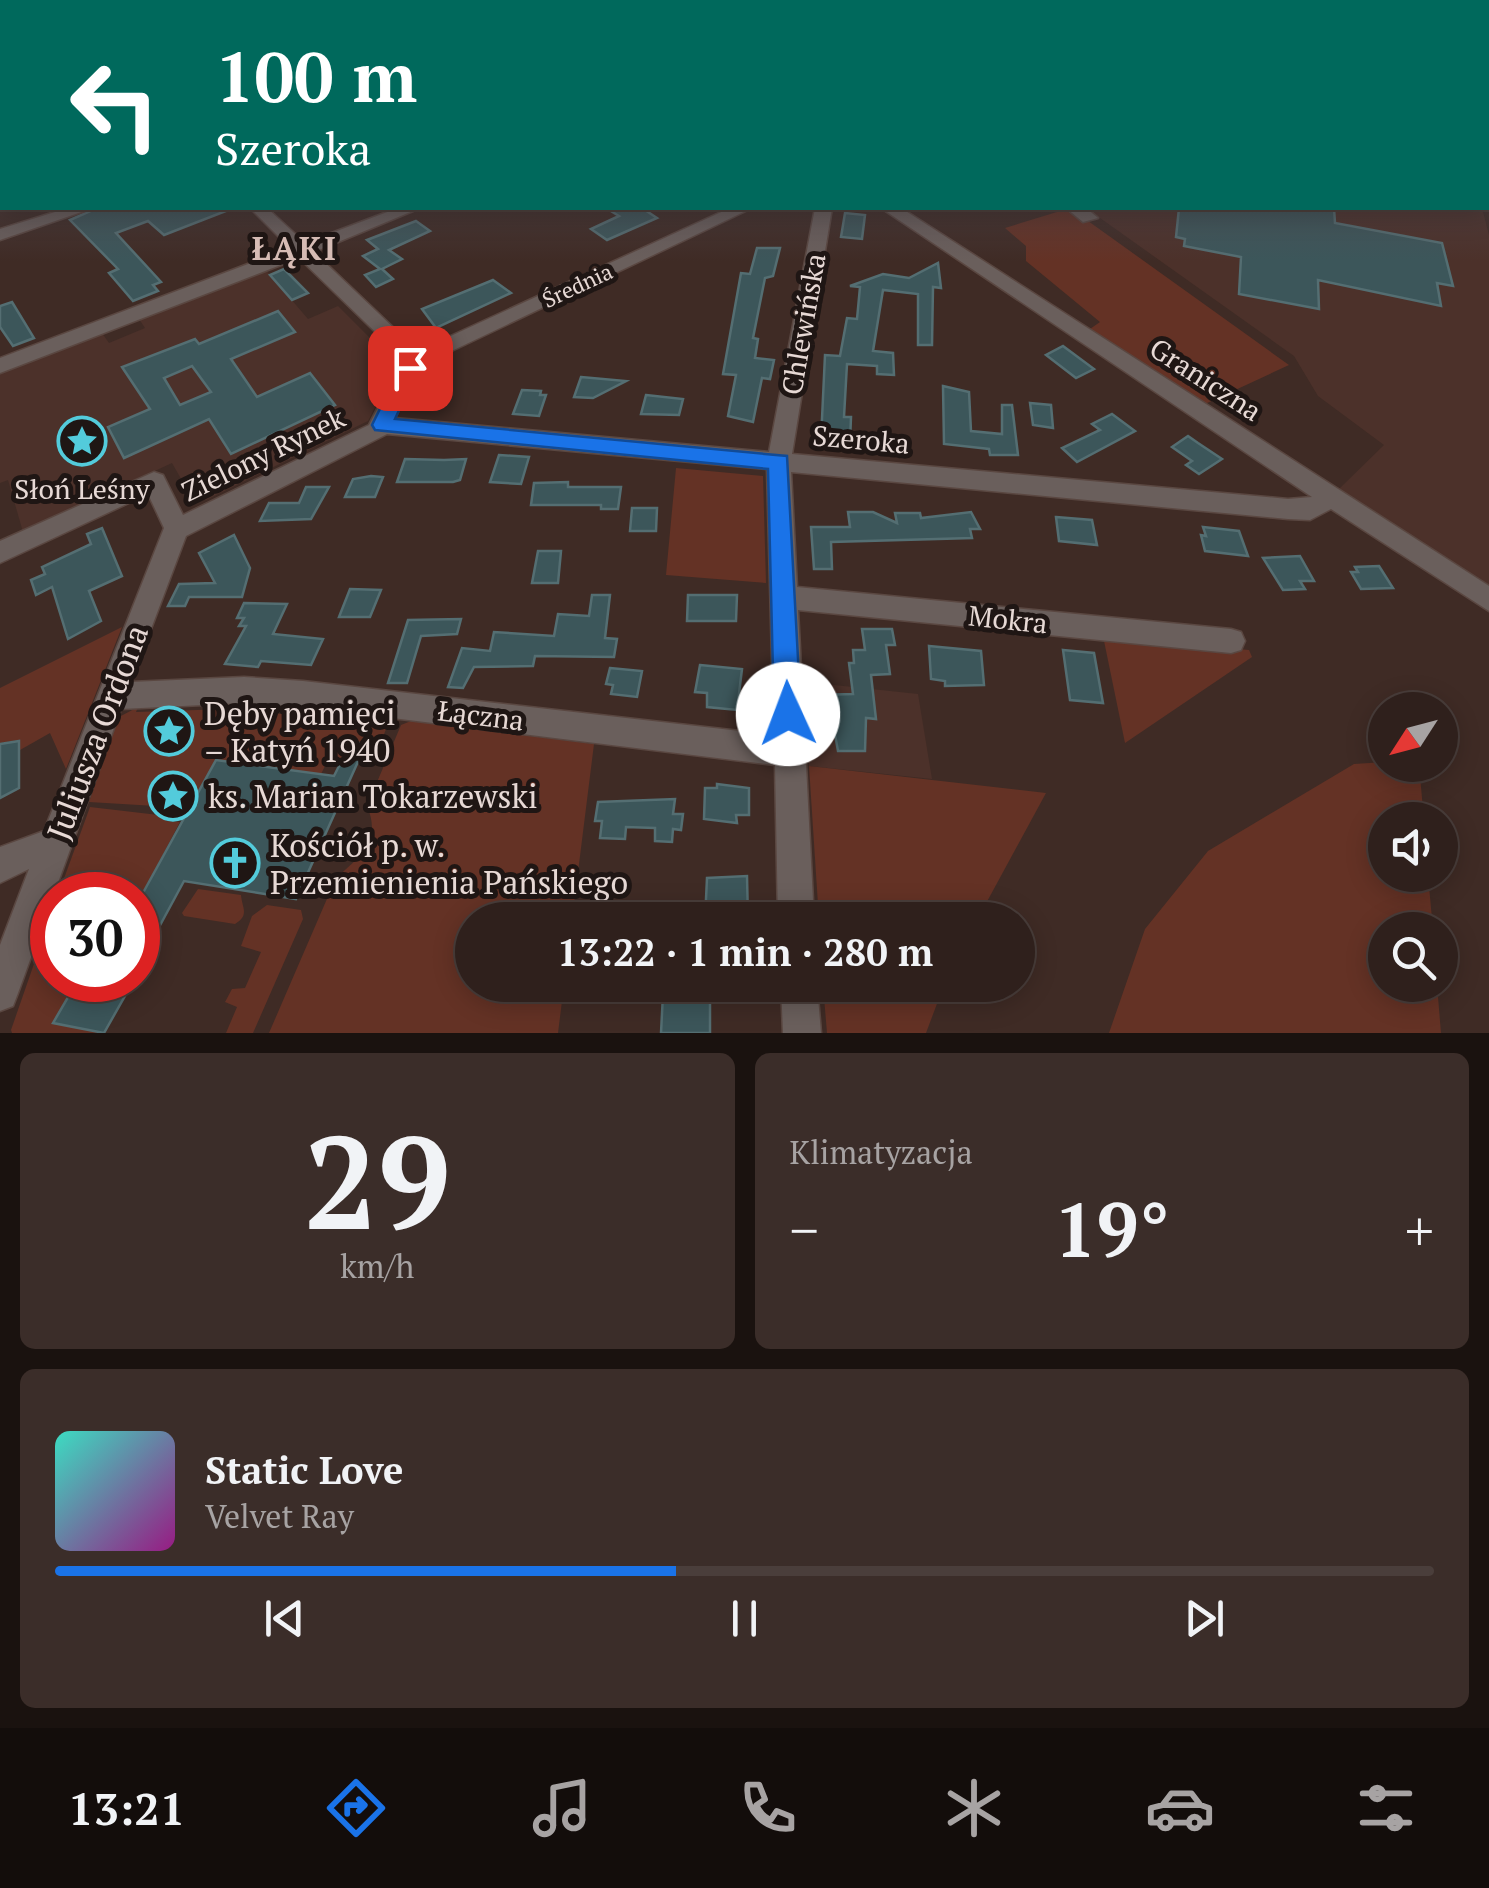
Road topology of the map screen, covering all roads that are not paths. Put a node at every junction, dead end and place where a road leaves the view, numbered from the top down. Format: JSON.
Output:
{"nodes":[{"id":1,"x":78,"y":210,"type":"edge"},
{"id":2,"x":260,"y":210,"type":"edge"},
{"id":3,"x":407,"y":210,"type":"edge"},
{"id":4,"x":739,"y":210,"type":"edge"},
{"id":5,"x":824,"y":210,"type":"edge"},
{"id":6,"x":893,"y":210,"type":"edge"},
{"id":7,"x":0,"y":235,"type":"edge"},
{"id":8,"x":304,"y":249,"type":"junction"},
{"id":9,"x":412,"y":362,"type":"junction"},
{"id":10,"x":0,"y":366,"type":"edge"},
{"id":11,"x":382,"y":425,"type":"junction"},
{"id":12,"x":779,"y":462,"type":"junction"},
{"id":13,"x":1332,"y":497,"type":"junction"},
{"id":14,"x":178,"y":529,"type":"junction"},
{"id":15,"x":0,"y":553,"type":"edge"},
{"id":16,"x":784,"y":597,"type":"junction"},
{"id":17,"x":1489,"y":600,"type":"edge"},
{"id":18,"x":1232,"y":641,"type":"dead end"},
{"id":19,"x":112,"y":696,"type":"junction"},
{"id":20,"x":789,"y":752,"type":"junction"},
{"id":21,"x":54,"y":845,"type":"junction"},
{"id":22,"x":0,"y":866,"type":"edge"},
{"id":23,"x":795,"y":902,"type":"edge"},
{"id":24,"x":0,"y":993,"type":"edge"},
{"id":25,"x":800,"y":1002,"type":"edge"},
{"id":26,"x":802,"y":1033,"type":"edge"}],
"edges":[{"from":1,"to":7,"type":"street"},
{"from":2,"to":8,"type":"street"},
{"from":3,"to":8,"type":"street"},
{"from":4,"to":9,"type":"street","name":"Średnia"},
{"from":5,"to":12,"type":"street","name":"Chlewińska"},
{"from":6,"to":13,"type":"street","name":"Graniczna"},
{"from":8,"to":9,"type":"street"},
{"from":8,"to":10,"type":"street"},
{"from":9,"to":11,"type":"street","name":"Zielony Rynek"},
{"from":11,"to":12,"type":"street","name":"Szeroka"},
{"from":11,"to":14,"type":"street","name":"Zielony Rynek"},
{"from":12,"to":13,"type":"street","name":"Szeroka"},
{"from":12,"to":16,"type":"street","name":"Chlewińska"},
{"from":13,"to":17,"type":"street","name":"Graniczna"},
{"from":14,"to":15,"type":"street"},
{"from":14,"to":19,"type":"street","name":"Juliusza Ordona"},
{"from":16,"to":18,"type":"street","name":"Mokra"},
{"from":16,"to":20,"type":"street","name":"Chlewińska"},
{"from":19,"to":20,"type":"street","name":"Łączna"},
{"from":19,"to":21,"type":"street","name":"Juliusza Ordona"},
{"from":20,"to":23,"type":"street","name":"Chlewińska"},
{"from":21,"to":22,"type":"street"},
{"from":21,"to":24,"type":"street","name":"Juliusza Ordona"},
{"from":25,"to":26,"type":"street"}]}
